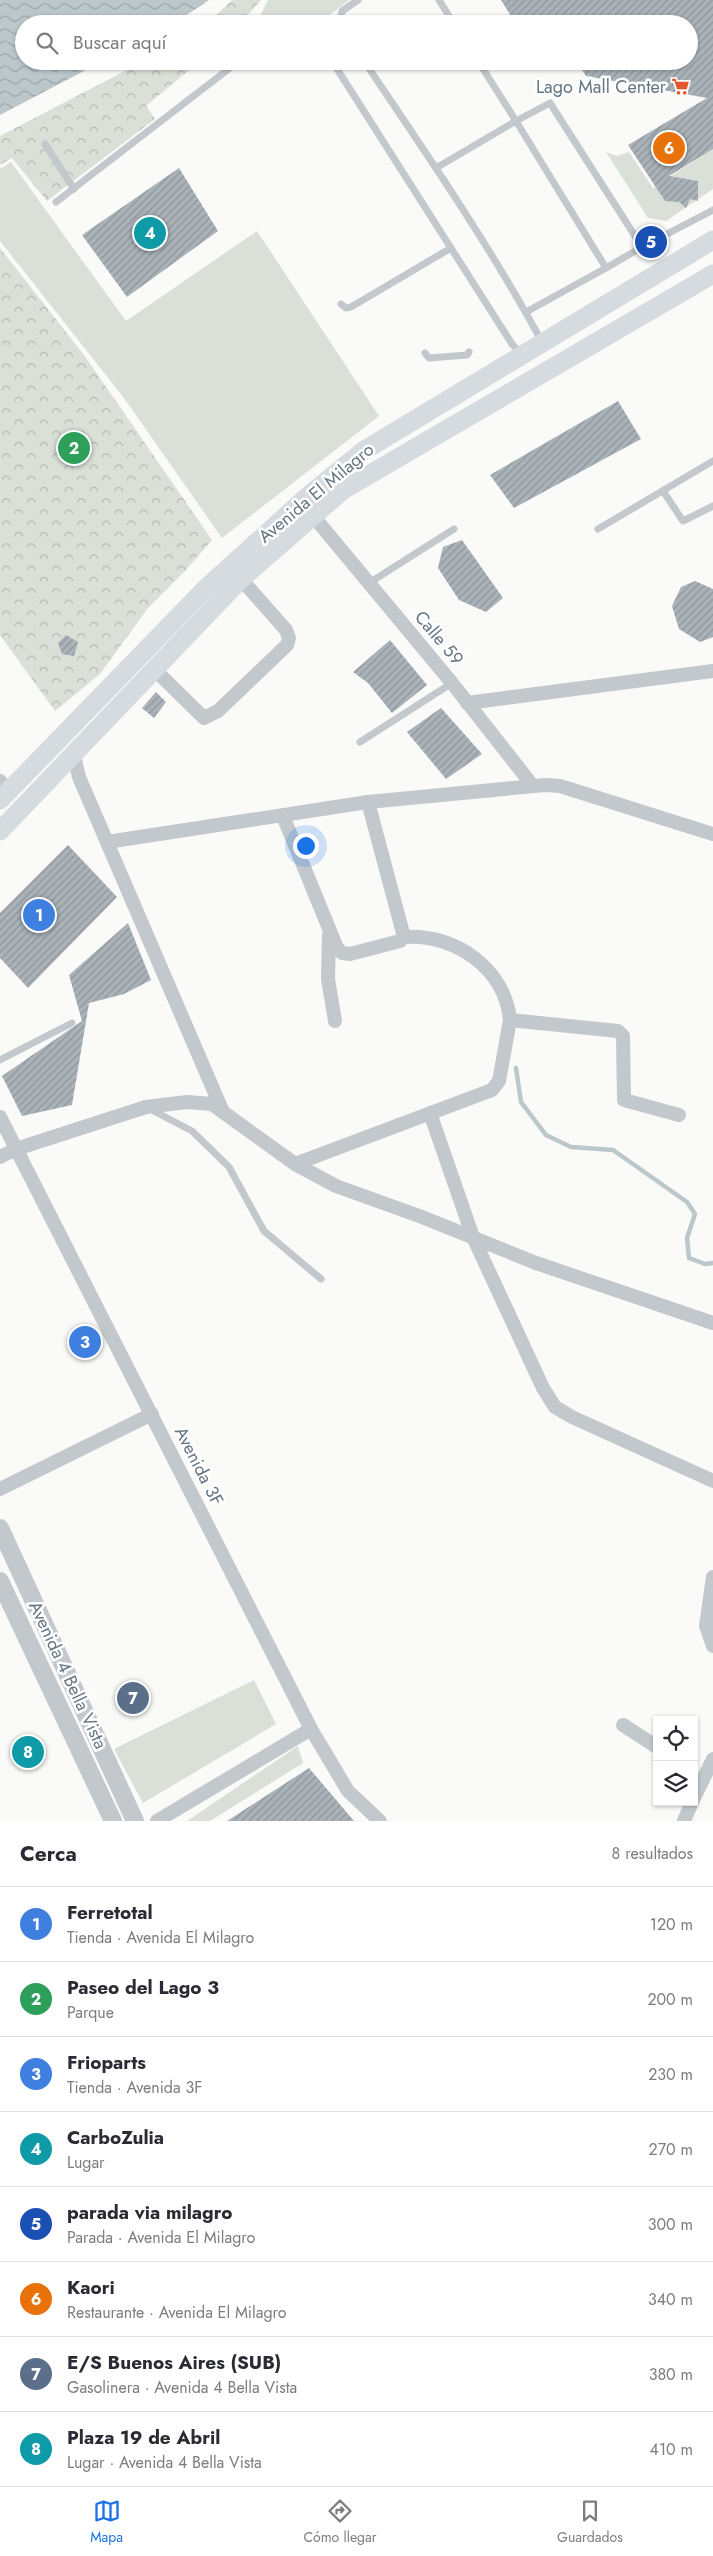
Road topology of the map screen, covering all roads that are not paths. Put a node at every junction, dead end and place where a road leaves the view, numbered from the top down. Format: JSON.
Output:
{"nodes":[{"id":1,"x":358,"y":0,"type":"edge"},
{"id":2,"x":439,"y":0,"type":"edge"},
{"id":3,"x":341,"y":15,"type":"edge"},
{"id":4,"x":448,"y":15,"type":"edge"},
{"id":5,"x":228,"y":70,"type":"edge"},
{"id":6,"x":338,"y":70,"type":"edge"},
{"id":7,"x":370,"y":70,"type":"edge"},
{"id":8,"x":484,"y":70,"type":"edge"},
{"id":9,"x":516,"y":120,"type":"junction"},
{"id":10,"x":45,"y":144,"type":"dead end"},
{"id":11,"x":436,"y":168,"type":"junction"},
{"id":12,"x":74,"y":189,"type":"junction"},
{"id":13,"x":56,"y":202,"type":"dead end"},
{"id":14,"x":713,"y":210,"type":"edge"},
{"id":15,"x":712,"y":244,"type":"edge"},
{"id":16,"x":642,"y":247,"type":"junction"},
{"id":17,"x":451,"y":248,"type":"junction"},
{"id":18,"x":606,"y":268,"type":"junction"},
{"id":19,"x":713,"y":274,"type":"edge"},
{"id":20,"x":341,"y":304,"type":"dead end"},
{"id":21,"x":526,"y":312,"type":"junction"},
{"id":22,"x":543,"y":343,"type":"junction"},
{"id":23,"x":469,"y":352,"type":"dead end"},
{"id":24,"x":425,"y":353,"type":"dead end"},
{"id":25,"x":522,"y":355,"type":"junction"},
{"id":26,"x":713,"y":461,"type":"edge"},
{"id":27,"x":662,"y":491,"type":"junction"},
{"id":28,"x":713,"y":506,"type":"edge"},
{"id":29,"x":314,"y":517,"type":"junction"},
{"id":30,"x":454,"y":529,"type":"dead end"},
{"id":31,"x":598,"y":530,"type":"dead end"},
{"id":32,"x":241,"y":580,"type":"junction"},
{"id":33,"x":369,"y":583,"type":"junction"},
{"id":34,"x":155,"y":670,"type":"junction"},
{"id":35,"x":713,"y":671,"type":"edge"},
{"id":36,"x":452,"y":683,"type":"junction"},
{"id":37,"x":467,"y":703,"type":"junction"},
{"id":38,"x":360,"y":742,"type":"dead end"},
{"id":39,"x":74,"y":756,"type":"junction"},
{"id":40,"x":533,"y":786,"type":"junction"},
{"id":41,"x":3,"y":791,"type":"edge"},
{"id":42,"x":368,"y":802,"type":"junction"},
{"id":43,"x":283,"y":816,"type":"junction"},
{"id":44,"x":0,"y":831,"type":"edge"},
{"id":45,"x":713,"y":834,"type":"edge"},
{"id":46,"x":107,"y":842,"type":"junction"},
{"id":47,"x":329,"y":929,"type":"junction"},
{"id":48,"x":404,"y":937,"type":"junction"},
{"id":49,"x":510,"y":1020,"type":"junction"},
{"id":50,"x":335,"y":1021,"type":"dead end"},
{"id":51,"x":72,"y":1023,"type":"dead end"},
{"id":52,"x":0,"y":1060,"type":"edge"},
{"id":53,"x":146,"y":1107,"type":"junction"},
{"id":54,"x":224,"y":1113,"type":"junction"},
{"id":55,"x":430,"y":1113,"type":"junction"},
{"id":56,"x":678,"y":1115,"type":"dead end"},
{"id":57,"x":0,"y":1117,"type":"edge"},
{"id":58,"x":16,"y":1149,"type":"junction"},
{"id":59,"x":0,"y":1157,"type":"edge"},
{"id":60,"x":296,"y":1164,"type":"junction"},
{"id":61,"x":472,"y":1237,"type":"junction"},
{"id":62,"x":321,"y":1279,"type":"dead end"},
{"id":63,"x":713,"y":1323,"type":"edge"},
{"id":64,"x":152,"y":1414,"type":"junction"},
{"id":65,"x":713,"y":1481,"type":"edge"},
{"id":66,"x":0,"y":1489,"type":"edge"},
{"id":67,"x":0,"y":1528,"type":"edge"},
{"id":68,"x":713,"y":1577,"type":"edge"},
{"id":69,"x":0,"y":1581,"type":"edge"},
{"id":70,"x":713,"y":1646,"type":"edge"},
{"id":71,"x":623,"y":1725,"type":"dead end"},
{"id":72,"x":311,"y":1729,"type":"junction"},
{"id":73,"x":653,"y":1744,"type":"edge"},
{"id":74,"x":713,"y":1760,"type":"edge"},
{"id":75,"x":704,"y":1777,"type":"edge"},
{"id":76,"x":698,"y":1790,"type":"edge"},
{"id":77,"x":690,"y":1806,"type":"edge"},
{"id":78,"x":113,"y":1821,"type":"edge"},
{"id":79,"x":135,"y":1821,"type":"edge"},
{"id":80,"x":157,"y":1821,"type":"edge"},
{"id":81,"x":380,"y":1821,"type":"edge"},
{"id":82,"x":684,"y":1821,"type":"edge"}],
"edges":[{"from":1,"to":3,"type":"lane"},
{"from":2,"to":4,"type":"lane"},
{"from":5,"to":12,"type":"lane"},
{"from":6,"to":17,"type":"lane"},
{"from":7,"to":11,"type":"lane"},
{"from":8,"to":9,"type":"lane"},
{"from":9,"to":11,"type":"lane"},
{"from":9,"to":16,"type":"lane"},
{"from":9,"to":18,"type":"lane"},
{"from":10,"to":12,"type":"lane"},
{"from":11,"to":21,"type":"lane"},
{"from":12,"to":13,"type":"lane"},
{"from":14,"to":16,"type":"lane"},
{"from":15,"to":22,"type":"main road","name":"Avenida El Milagro"},
{"from":16,"to":18,"type":"lane"},
{"from":17,"to":20,"type":"lane"},
{"from":17,"to":25,"type":"lane"},
{"from":18,"to":21,"type":"lane"},
{"from":19,"to":29,"type":"main road","name":"Avenida El Milagro"},
{"from":21,"to":22,"type":"lane"},
{"from":22,"to":25,"type":"main road","name":"Avenida El Milagro"},
{"from":23,"to":24,"type":"lane"},
{"from":25,"to":41,"type":"main road","name":"Avenida El Milagro"},
{"from":26,"to":27,"type":"lane"},
{"from":27,"to":28,"type":"lane"},
{"from":27,"to":31,"type":"lane"},
{"from":29,"to":32,"type":"main road","name":"Avenida El Milagro"},
{"from":29,"to":33,"type":"street","name":"Calle 59"},
{"from":30,"to":33,"type":"lane"},
{"from":32,"to":34,"type":"main road","name":"Avenida El Milagro"},
{"from":32,"to":34,"type":"street"},
{"from":33,"to":36,"type":"street","name":"Calle 59"},
{"from":34,"to":39,"type":"main road","name":"Avenida El Milagro"},
{"from":35,"to":37,"type":"street"},
{"from":36,"to":37,"type":"street","name":"Calle 59"},
{"from":36,"to":38,"type":"lane"},
{"from":37,"to":40,"type":"street","name":"Calle 59"},
{"from":39,"to":44,"type":"main road","name":"Avenida El Milagro"},
{"from":39,"to":46,"type":"street"},
{"from":40,"to":42,"type":"street"},
{"from":40,"to":45,"type":"street"},
{"from":42,"to":43,"type":"street"},
{"from":42,"to":48,"type":"street"},
{"from":43,"to":46,"type":"street"},
{"from":43,"to":47,"type":"street"},
{"from":46,"to":54,"type":"street"},
{"from":47,"to":48,"type":"street"},
{"from":47,"to":50,"type":"street"},
{"from":48,"to":49,"type":"street"},
{"from":49,"to":55,"type":"street"},
{"from":49,"to":56,"type":"street"},
{"from":51,"to":52,"type":"lane"},
{"from":53,"to":54,"type":"street"},
{"from":53,"to":58,"type":"street"},
{"from":53,"to":62,"type":"lane"},
{"from":54,"to":60,"type":"street"},
{"from":55,"to":60,"type":"street"},
{"from":55,"to":61,"type":"street"},
{"from":57,"to":58,"type":"street","name":"Avenida 3F"},
{"from":58,"to":59,"type":"street"},
{"from":58,"to":64,"type":"street","name":"Avenida 3F"},
{"from":60,"to":61,"type":"street"},
{"from":61,"to":63,"type":"street"},
{"from":61,"to":65,"type":"street"},
{"from":64,"to":66,"type":"street"},
{"from":64,"to":72,"type":"street","name":"Avenida 3F"},
{"from":67,"to":79,"type":"street","name":"Avenida 4 Bella Vista"},
{"from":68,"to":70,"type":"street"},
{"from":69,"to":78,"type":"street","name":"Avenida 4 Bella Vista"},
{"from":71,"to":73,"type":"street"},
{"from":72,"to":80,"type":"street"},
{"from":72,"to":81,"type":"street","name":"Avenida 3F"},
{"from":74,"to":75,"type":"street"},
{"from":75,"to":76,"type":"street"},
{"from":77,"to":82,"type":"street"}]}
